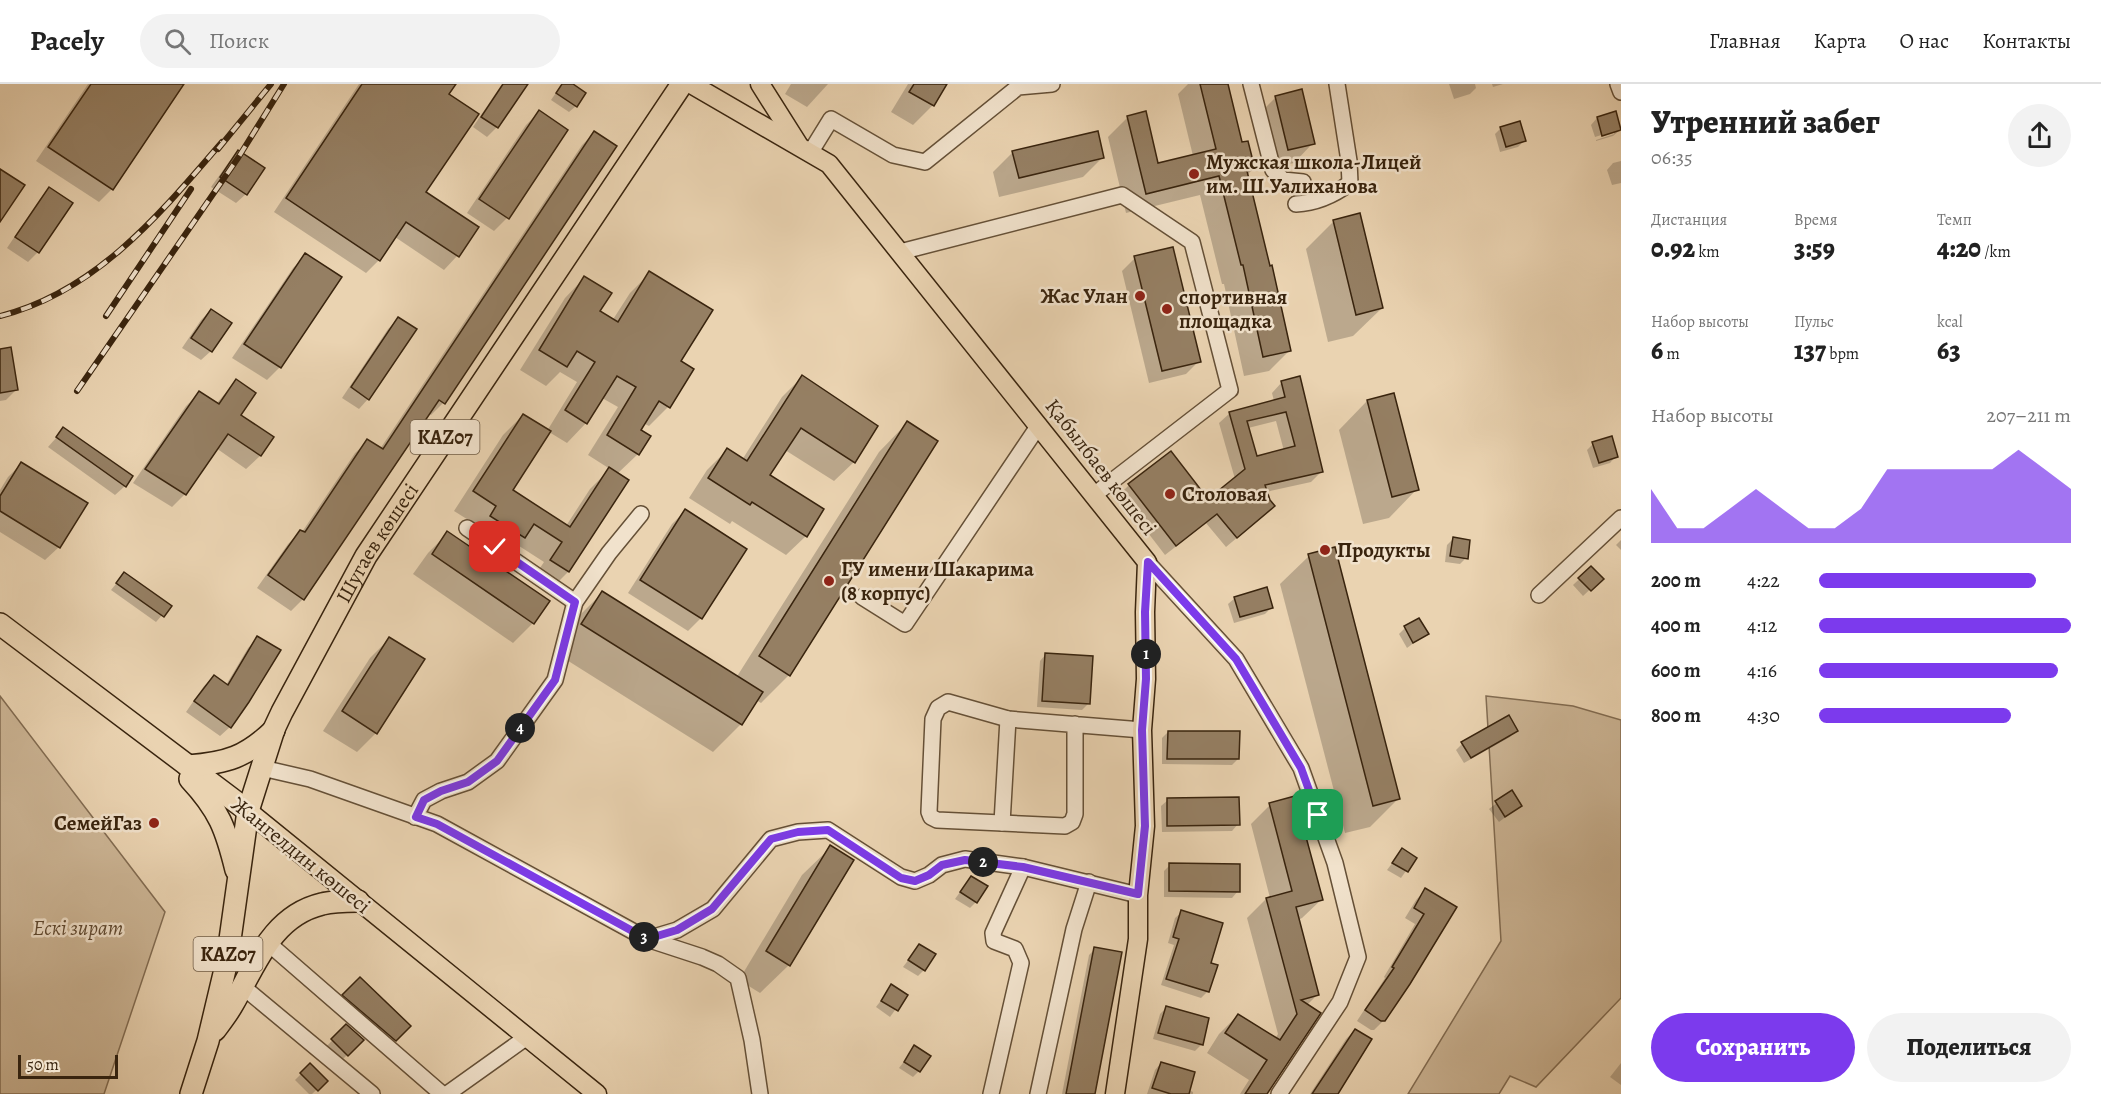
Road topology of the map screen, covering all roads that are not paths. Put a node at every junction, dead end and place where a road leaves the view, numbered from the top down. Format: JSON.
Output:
{"nodes":[{"id":1,"x":682,"y":84,"type":"edge"},
{"id":2,"x":691,"y":84,"type":"edge"},
{"id":3,"x":760,"y":84,"type":"edge"},
{"id":4,"x":1052,"y":84,"type":"edge"},
{"id":5,"x":1251,"y":84,"type":"edge"},
{"id":6,"x":1337,"y":84,"type":"edge"},
{"id":7,"x":1618,"y":84,"type":"edge"},
{"id":8,"x":1621,"y":92,"type":"edge"},
{"id":9,"x":805,"y":151,"type":"junction"},
{"id":10,"x":1303,"y":182,"type":"dead end"},
{"id":11,"x":1296,"y":204,"type":"dead end"},
{"id":12,"x":900,"y":252,"type":"junction"},
{"id":13,"x":1039,"y":425,"type":"junction"},
{"id":14,"x":1094,"y":495,"type":"junction"},
{"id":15,"x":641,"y":514,"type":"dead end"},
{"id":16,"x":1621,"y":518,"type":"edge"},
{"id":17,"x":467,"y":528,"type":"dead end"},
{"id":18,"x":1148,"y":562,"type":"junction"},
{"id":19,"x":1539,"y":595,"type":"dead end"},
{"id":20,"x":862,"y":597,"type":"dead end"},
{"id":21,"x":575,"y":602,"type":"junction"},
{"id":22,"x":0,"y":624,"type":"edge"},
{"id":23,"x":1008,"y":719,"type":"junction"},
{"id":24,"x":1075,"y":724,"type":"junction"},
{"id":25,"x":274,"y":729,"type":"junction"},
{"id":26,"x":1142,"y":730,"type":"junction"},
{"id":27,"x":180,"y":760,"type":"junction"},
{"id":28,"x":262,"y":768,"type":"junction"},
{"id":29,"x":248,"y":811,"type":"junction"},
{"id":30,"x":416,"y":817,"type":"junction"},
{"id":31,"x":1002,"y":823,"type":"junction"},
{"id":32,"x":1023,"y":867,"type":"junction"},
{"id":33,"x":238,"y":877,"type":"junction"},
{"id":34,"x":1089,"y":882,"type":"junction"},
{"id":35,"x":1138,"y":894,"type":"junction"},
{"id":36,"x":358,"y":901,"type":"junction"},
{"id":37,"x":647,"y":939,"type":"junction"},
{"id":38,"x":268,"y":943,"type":"junction"},
{"id":39,"x":242,"y":986,"type":"junction"},
{"id":40,"x":527,"y":1037,"type":"junction"},
{"id":41,"x":208,"y":1041,"type":"junction"},
{"id":42,"x":190,"y":1094,"type":"edge"},
{"id":43,"x":372,"y":1094,"type":"edge"},
{"id":44,"x":442,"y":1094,"type":"edge"},
{"id":45,"x":447,"y":1094,"type":"edge"},
{"id":46,"x":597,"y":1094,"type":"edge"},
{"id":47,"x":760,"y":1094,"type":"edge"},
{"id":48,"x":991,"y":1094,"type":"edge"},
{"id":49,"x":1038,"y":1094,"type":"edge"},
{"id":50,"x":1115,"y":1094,"type":"edge"},
{"id":51,"x":1279,"y":1094,"type":"edge"}],
"edges":[{"from":1,"to":25,"type":"highway","name":"Шугаев көшесі","number":"KAZ07"},
{"from":2,"to":9,"type":"main road","name":"Қабылбаев көшесі"},
{"from":3,"to":9,"type":"main road"},
{"from":4,"to":9,"type":"street"},
{"from":5,"to":10,"type":"street"},
{"from":6,"to":11,"type":"street"},
{"from":7,"to":8,"type":"street"},
{"from":9,"to":12,"type":"main road","name":"Қабылбаев көшесі"},
{"from":12,"to":13,"type":"main road","name":"Қабылбаев көшесі"},
{"from":12,"to":14,"type":"street"},
{"from":13,"to":14,"type":"main road","name":"Қабылбаев көшесі"},
{"from":13,"to":20,"type":"street"},
{"from":14,"to":18,"type":"main road","name":"Қабылбаев көшесі"},
{"from":15,"to":21,"type":"street"},
{"from":16,"to":19,"type":"street"},
{"from":17,"to":21,"type":"street"},
{"from":18,"to":26,"type":"main road","name":"Қабылбаев көшесі"},
{"from":18,"to":51,"type":"street"},
{"from":21,"to":30,"type":"street"},
{"from":22,"to":27,"type":"highway","name":"Жангелдин көшесі"},
{"from":23,"to":24,"type":"street"},
{"from":23,"to":31,"type":"street"},
{"from":23,"to":31,"type":"street"},
{"from":24,"to":26,"type":"street"},
{"from":24,"to":31,"type":"street"},
{"from":25,"to":27,"type":"highway"},
{"from":25,"to":28,"type":"highway","name":"Шугаев көшесі","number":"KAZ07"},
{"from":26,"to":35,"type":"main road","name":"Қабылбаев көшесі"},
{"from":27,"to":29,"type":"highway","name":"Жангелдин көшесі"},
{"from":27,"to":33,"type":"highway"},
{"from":28,"to":29,"type":"highway","name":"Шугаев көшесі","number":"KAZ07"},
{"from":28,"to":30,"type":"street"},
{"from":29,"to":33,"type":"highway","number":"KAZ07"},
{"from":29,"to":36,"type":"main road","name":"Жангелдин көшесі"},
{"from":30,"to":37,"type":"street"},
{"from":32,"to":34,"type":"street"},
{"from":32,"to":37,"type":"street"},
{"from":32,"to":48,"type":"street"},
{"from":33,"to":41,"type":"highway","number":"KAZ07"},
{"from":34,"to":35,"type":"street"},
{"from":34,"to":49,"type":"street"},
{"from":35,"to":50,"type":"main road","name":"Қабылбаев көшесі"},
{"from":36,"to":38,"type":"highway"},
{"from":36,"to":40,"type":"main road","name":"Жангелдин көшесі"},
{"from":37,"to":47,"type":"street"},
{"from":38,"to":39,"type":"highway"},
{"from":38,"to":44,"type":"street"},
{"from":39,"to":41,"type":"highway"},
{"from":39,"to":43,"type":"street"},
{"from":40,"to":45,"type":"street"},
{"from":40,"to":46,"type":"main road","name":"Жангелдин көшесі"},
{"from":41,"to":42,"type":"highway","number":"KAZ07"}]}
